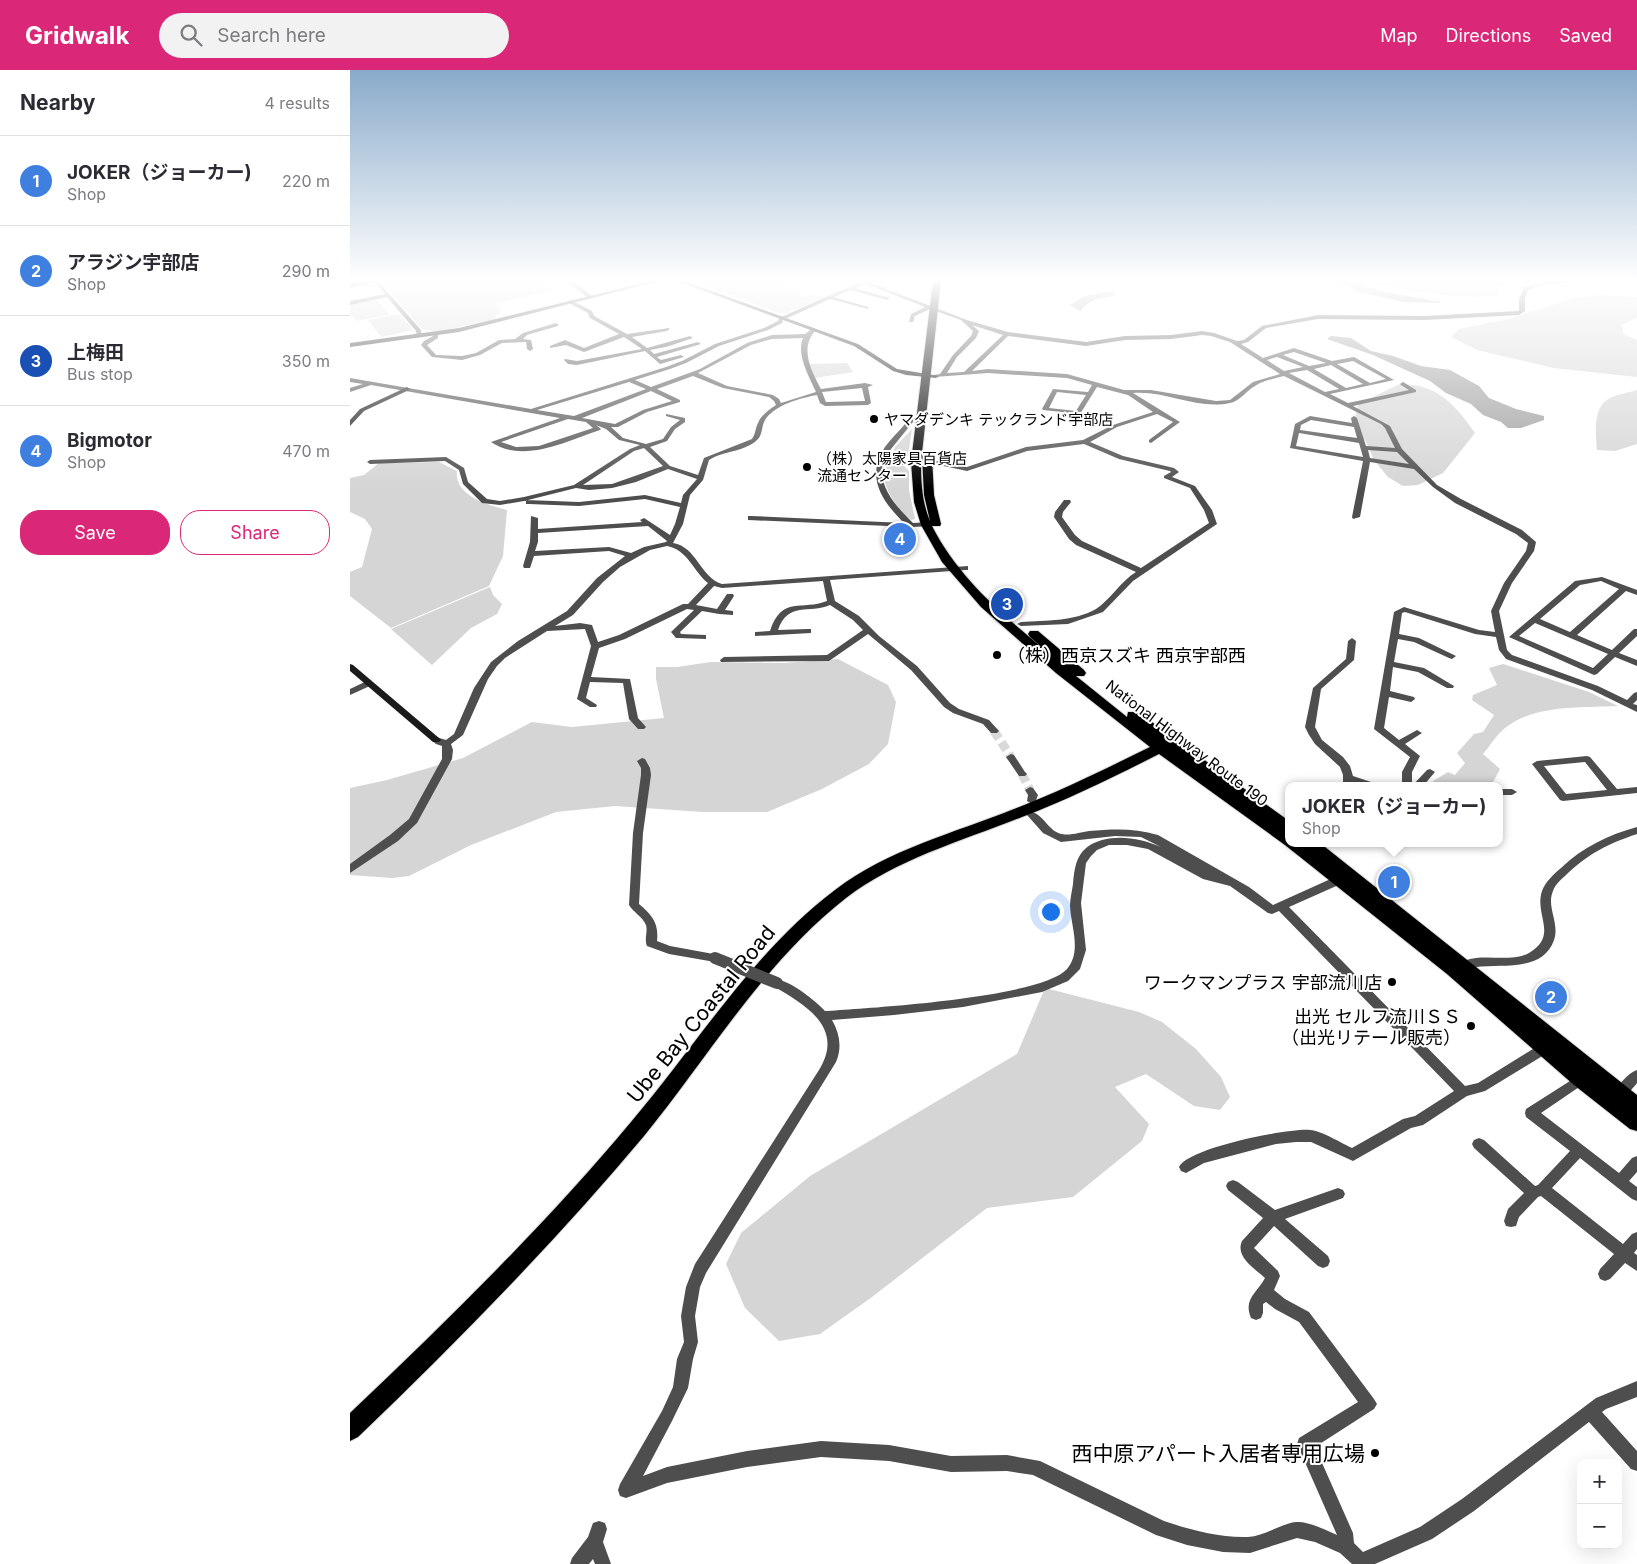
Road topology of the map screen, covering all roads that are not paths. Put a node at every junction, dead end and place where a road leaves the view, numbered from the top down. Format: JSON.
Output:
{"nodes":[{"id":1,"x":429,"y":351,"type":"edge"},
{"id":2,"x":484,"y":351,"type":"edge"},
{"id":3,"x":642,"y":351,"type":"edge"},
{"id":4,"x":647,"y":351,"type":"edge"},
{"id":5,"x":673,"y":351,"type":"edge"},
{"id":6,"x":707,"y":351,"type":"edge"},
{"id":7,"x":734,"y":351,"type":"edge"},
{"id":8,"x":806,"y":351,"type":"edge"},
{"id":9,"x":867,"y":351,"type":"edge"},
{"id":10,"x":934,"y":351,"type":"edge"},
{"id":11,"x":960,"y":351,"type":"edge"},
{"id":12,"x":989,"y":351,"type":"edge"},
{"id":13,"x":1248,"y":351,"type":"edge"},
{"id":14,"x":1292,"y":351,"type":"edge"},
{"id":15,"x":1296,"y":351,"type":"edge"},
{"id":16,"x":701,"y":354,"type":"junction"},
{"id":17,"x":1278,"y":355,"type":"junction"},
{"id":18,"x":653,"y":356,"type":"junction"},
{"id":19,"x":567,"y":360,"type":"dead end"},
{"id":20,"x":1261,"y":360,"type":"junction"},
{"id":21,"x":1332,"y":363,"type":"junction"},
{"id":22,"x":1308,"y":368,"type":"junction"},
{"id":23,"x":692,"y":373,"type":"junction"},
{"id":24,"x":966,"y":373,"type":"junction"},
{"id":25,"x":1284,"y":374,"type":"junction"},
{"id":26,"x":934,"y":376,"type":"junction"},
{"id":27,"x":630,"y":380,"type":"junction"},
{"id":28,"x":352,"y":381,"type":"edge"},
{"id":29,"x":373,"y":383,"type":"junction"},
{"id":30,"x":1096,"y":384,"type":"junction"},
{"id":31,"x":1368,"y":384,"type":"junction"},
{"id":32,"x":1403,"y":384,"type":"dead end"},
{"id":33,"x":407,"y":389,"type":"junction"},
{"id":34,"x":1344,"y":389,"type":"junction"},
{"id":35,"x":350,"y":390,"type":"edge"},
{"id":36,"x":652,"y":390,"type":"junction"},
{"id":37,"x":819,"y":392,"type":"junction"},
{"id":38,"x":1124,"y":392,"type":"junction"},
{"id":39,"x":1090,"y":394,"type":"junction"},
{"id":40,"x":1323,"y":394,"type":"junction"},
{"id":41,"x":779,"y":406,"type":"junction"},
{"id":42,"x":1349,"y":407,"type":"junction"},
{"id":43,"x":531,"y":410,"type":"junction"},
{"id":44,"x":1158,"y":412,"type":"junction"},
{"id":45,"x":668,"y":415,"type":"dead end"},
{"id":46,"x":572,"y":418,"type":"junction"},
{"id":47,"x":912,"y":418,"type":"dead end"},
{"id":48,"x":587,"y":420,"type":"junction"},
{"id":49,"x":350,"y":424,"type":"edge"},
{"id":50,"x":602,"y":424,"type":"junction"},
{"id":51,"x":1356,"y":425,"type":"junction"},
{"id":52,"x":1296,"y":431,"type":"junction"},
{"id":53,"x":1151,"y":441,"type":"dead end"},
{"id":54,"x":1085,"y":442,"type":"junction"},
{"id":55,"x":1362,"y":445,"type":"junction"},
{"id":56,"x":646,"y":447,"type":"junction"},
{"id":57,"x":1399,"y":450,"type":"junction"},
{"id":58,"x":1366,"y":459,"type":"junction"},
{"id":59,"x":370,"y":462,"type":"dead end"},
{"id":60,"x":880,"y":463,"type":"junction"},
{"id":61,"x":922,"y":463,"type":"junction"},
{"id":62,"x":668,"y":467,"type":"junction"},
{"id":63,"x":1415,"y":467,"type":"junction"},
{"id":64,"x":701,"y":478,"type":"junction"},
{"id":65,"x":576,"y":486,"type":"junction"},
{"id":66,"x":511,"y":502,"type":"junction"},
{"id":67,"x":1068,"y":502,"type":"dead end"},
{"id":68,"x":683,"y":505,"type":"junction"},
{"id":69,"x":1356,"y":517,"type":"dead end"},
{"id":70,"x":534,"y":518,"type":"dead end"},
{"id":71,"x":751,"y":518,"type":"dead end"},
{"id":72,"x":930,"y":524,"type":"junction"},
{"id":73,"x":911,"y":525,"type":"junction"},
{"id":74,"x":535,"y":531,"type":"junction"},
{"id":75,"x":670,"y":542,"type":"junction"},
{"id":76,"x":531,"y":554,"type":"junction"},
{"id":77,"x":632,"y":556,"type":"junction"},
{"id":78,"x":527,"y":566,"type":"dead end"},
{"id":79,"x":960,"y":569,"type":"junction"},
{"id":80,"x":1140,"y":571,"type":"junction"},
{"id":81,"x":826,"y":579,"type":"junction"},
{"id":82,"x":712,"y":584,"type":"junction"},
{"id":83,"x":1625,"y":588,"type":"junction"},
{"id":84,"x":1637,"y":593,"type":"edge"},
{"id":85,"x":730,"y":596,"type":"dead end"},
{"id":86,"x":831,"y":602,"type":"junction"},
{"id":87,"x":691,"y":606,"type":"junction"},
{"id":88,"x":700,"y":609,"type":"junction"},
{"id":89,"x":719,"y":612,"type":"junction"},
{"id":90,"x":730,"y":613,"type":"dead end"},
{"id":91,"x":1534,"y":620,"type":"junction"},
{"id":92,"x":1021,"y":624,"type":"junction"},
{"id":93,"x":544,"y":628,"type":"junction"},
{"id":94,"x":868,"y":630,"type":"junction"},
{"id":95,"x":808,"y":631,"type":"dead end"},
{"id":96,"x":1637,"y":631,"type":"edge"},
{"id":97,"x":773,"y":633,"type":"junction"},
{"id":98,"x":758,"y":634,"type":"dead end"},
{"id":99,"x":1500,"y":635,"type":"junction"},
{"id":100,"x":1394,"y":636,"type":"junction"},
{"id":101,"x":1572,"y":636,"type":"junction"},
{"id":102,"x":703,"y":637,"type":"dead end"},
{"id":103,"x":1352,"y":640,"type":"dead end"},
{"id":104,"x":595,"y":646,"type":"junction"},
{"id":105,"x":1613,"y":654,"type":"junction"},
{"id":106,"x":1452,"y":656,"type":"dead end"},
{"id":107,"x":724,"y":660,"type":"dead end"},
{"id":108,"x":1637,"y":663,"type":"edge"},
{"id":109,"x":1389,"y":664,"type":"junction"},
{"id":110,"x":350,"y":667,"type":"edge"},
{"id":111,"x":586,"y":679,"type":"junction"},
{"id":112,"x":369,"y":683,"type":"junction"},
{"id":113,"x":1450,"y":686,"type":"dead end"},
{"id":114,"x":350,"y":692,"type":"edge"},
{"id":115,"x":1385,"y":693,"type":"junction"},
{"id":116,"x":1637,"y":695,"type":"edge"},
{"id":117,"x":1411,"y":699,"type":"dead end"},
{"id":118,"x":1628,"y":704,"type":"junction"},
{"id":119,"x":593,"y":705,"type":"dead end"},
{"id":120,"x":1637,"y":709,"type":"edge"},
{"id":121,"x":641,"y":727,"type":"dead end"},
{"id":122,"x":994,"y":731,"type":"tunnel mouth"},
{"id":123,"x":1417,"y":733,"type":"dead end"},
{"id":124,"x":446,"y":743,"type":"junction"},
{"id":125,"x":1399,"y":744,"type":"junction"},
{"id":126,"x":1165,"y":746,"type":"junction"},
{"id":127,"x":1011,"y":757,"type":"tunnel mouth"},
{"id":128,"x":642,"y":761,"type":"dead end"},
{"id":129,"x":1430,"y":772,"type":"dead end"},
{"id":130,"x":1022,"y":774,"type":"tunnel mouth"},
{"id":131,"x":1349,"y":782,"type":"edge"},
{"id":132,"x":1407,"y":782,"type":"edge"},
{"id":133,"x":1421,"y":782,"type":"edge"},
{"id":134,"x":1030,"y":790,"type":"tunnel mouth"},
{"id":135,"x":1637,"y":790,"type":"edge"},
{"id":136,"x":1503,"y":792,"type":"edge"},
{"id":137,"x":1512,"y":792,"type":"dead end"},
{"id":138,"x":1614,"y":792,"type":"junction"},
{"id":139,"x":1032,"y":801,"type":"dead end"},
{"id":140,"x":1032,"y":815,"type":"dead end"},
{"id":141,"x":1285,"y":825,"type":"edge"},
{"id":142,"x":1637,"y":830,"type":"edge"},
{"id":143,"x":1285,"y":838,"type":"edge"},
{"id":144,"x":1296,"y":847,"type":"edge"},
{"id":145,"x":1314,"y":847,"type":"edge"},
{"id":146,"x":350,"y":869,"type":"edge"},
{"id":147,"x":1339,"y":880,"type":"junction"},
{"id":148,"x":1232,"y":883,"type":"junction"},
{"id":149,"x":1281,"y":906,"type":"junction"},
{"id":150,"x":1458,"y":967,"type":"junction"},
{"id":151,"x":823,"y":1016,"type":"junction"},
{"id":152,"x":1545,"y":1048,"type":"junction"},
{"id":153,"x":1637,"y":1075,"type":"edge"},
{"id":154,"x":1581,"y":1078,"type":"junction"},
{"id":155,"x":1463,"y":1092,"type":"junction"},
{"id":156,"x":1620,"y":1093,"type":"junction"},
{"id":157,"x":1637,"y":1106,"type":"edge"},
{"id":158,"x":1637,"y":1123,"type":"edge"},
{"id":159,"x":1479,"y":1144,"type":"dead end"},
{"id":160,"x":1578,"y":1151,"type":"junction"},
{"id":161,"x":1637,"y":1162,"type":"edge"},
{"id":162,"x":1186,"y":1167,"type":"dead end"},
{"id":163,"x":1620,"y":1182,"type":"junction"},
{"id":164,"x":1233,"y":1186,"type":"dead end"},
{"id":165,"x":1538,"y":1191,"type":"junction"},
{"id":166,"x":1338,"y":1194,"type":"dead end"},
{"id":167,"x":1637,"y":1194,"type":"edge"},
{"id":168,"x":1273,"y":1217,"type":"junction"},
{"id":169,"x":1511,"y":1221,"type":"dead end"},
{"id":170,"x":1637,"y":1239,"type":"edge"},
{"id":171,"x":1624,"y":1254,"type":"junction"},
{"id":172,"x":1324,"y":1261,"type":"dead end"},
{"id":173,"x":1637,"y":1264,"type":"edge"},
{"id":174,"x":1605,"y":1274,"type":"dead end"},
{"id":175,"x":1264,"y":1292,"type":"junction"},
{"id":176,"x":1256,"y":1313,"type":"dead end"},
{"id":177,"x":1637,"y":1389,"type":"edge"},
{"id":178,"x":1591,"y":1412,"type":"junction"},
{"id":179,"x":350,"y":1429,"type":"edge"},
{"id":180,"x":1637,"y":1463,"type":"edge"},
{"id":181,"x":1346,"y":1547,"type":"junction"},
{"id":182,"x":1363,"y":1562,"type":"edge"},
{"id":183,"x":578,"y":1564,"type":"edge"},
{"id":184,"x":602,"y":1564,"type":"edge"}],
"edges":[{"from":1,"to":2,"type":"street"},
{"from":3,"to":19,"type":"street"},
{"from":4,"to":18,"type":"street"},
{"from":5,"to":18,"type":"street"},
{"from":6,"to":16,"type":"street"},
{"from":7,"to":23,"type":"street"},
{"from":8,"to":37,"type":"street"},
{"from":9,"to":26,"type":"street"},
{"from":10,"to":26,"type":"highway","name":"National Highway Route 190"},
{"from":11,"to":26,"type":"street"},
{"from":12,"to":24,"type":"street"},
{"from":13,"to":20,"type":"street"},
{"from":14,"to":17,"type":"street"},
{"from":15,"to":21,"type":"street"},
{"from":16,"to":18,"type":"street"},
{"from":16,"to":27,"type":"street"},
{"from":17,"to":20,"type":"street"},
{"from":17,"to":22,"type":"street"},
{"from":20,"to":25,"type":"street"},
{"from":21,"to":22,"type":"street"},
{"from":21,"to":31,"type":"street"},
{"from":21,"to":31,"type":"street"},
{"from":22,"to":25,"type":"street"},
{"from":22,"to":34,"type":"street"},
{"from":23,"to":36,"type":"street"},
{"from":23,"to":41,"type":"street"},
{"from":24,"to":26,"type":"street"},
{"from":24,"to":30,"type":"street"},
{"from":25,"to":38,"type":"street"},
{"from":25,"to":40,"type":"street"},
{"from":26,"to":61,"type":"highway","name":"National Highway Route 190"},
{"from":27,"to":36,"type":"street"},
{"from":27,"to":43,"type":"street"},
{"from":28,"to":29,"type":"street"},
{"from":29,"to":33,"type":"street"},
{"from":29,"to":35,"type":"street"},
{"from":30,"to":38,"type":"street"},
{"from":30,"to":39,"type":"street"},
{"from":31,"to":34,"type":"street"},
{"from":32,"to":42,"type":"street"},
{"from":33,"to":43,"type":"street"},
{"from":33,"to":49,"type":"street"},
{"from":34,"to":40,"type":"street"},
{"from":36,"to":46,"type":"street"},
{"from":36,"to":50,"type":"street"},
{"from":37,"to":37,"type":"street"},
{"from":37,"to":41,"type":"street"},
{"from":38,"to":44,"type":"street"},
{"from":39,"to":39,"type":"street"},
{"from":40,"to":42,"type":"street"},
{"from":41,"to":64,"type":"street"},
{"from":42,"to":51,"type":"street"},
{"from":42,"to":57,"type":"street"},
{"from":43,"to":46,"type":"street"},
{"from":44,"to":53,"type":"street"},
{"from":44,"to":54,"type":"street"},
{"from":45,"to":56,"type":"street"},
{"from":46,"to":48,"type":"street"},
{"from":46,"to":48,"type":"street"},
{"from":47,"to":60,"type":"street"},
{"from":48,"to":50,"type":"street"},
{"from":50,"to":56,"type":"street"},
{"from":51,"to":52,"type":"street"},
{"from":51,"to":55,"type":"street"},
{"from":52,"to":55,"type":"street"},
{"from":52,"to":58,"type":"street"},
{"from":54,"to":61,"type":"street"},
{"from":54,"to":80,"type":"street"},
{"from":55,"to":57,"type":"street"},
{"from":55,"to":58,"type":"street"},
{"from":56,"to":62,"type":"street"},
{"from":56,"to":65,"type":"street"},
{"from":57,"to":63,"type":"street"},
{"from":58,"to":63,"type":"street"},
{"from":58,"to":69,"type":"street"},
{"from":59,"to":66,"type":"street"},
{"from":60,"to":61,"type":"street"},
{"from":60,"to":73,"type":"street"},
{"from":61,"to":72,"type":"highway","name":"National Highway Route 190"},
{"from":62,"to":64,"type":"street"},
{"from":62,"to":65,"type":"street"},
{"from":63,"to":99,"type":"street"},
{"from":64,"to":68,"type":"street"},
{"from":65,"to":66,"type":"street"},
{"from":66,"to":68,"type":"street"},
{"from":67,"to":80,"type":"street"},
{"from":68,"to":75,"type":"street"},
{"from":70,"to":74,"type":"street"},
{"from":71,"to":73,"type":"street"},
{"from":72,"to":73,"type":"street"},
{"from":72,"to":79,"type":"highway","name":"National Highway Route 190"},
{"from":74,"to":75,"type":"street"},
{"from":74,"to":76,"type":"street"},
{"from":75,"to":77,"type":"street"},
{"from":75,"to":82,"type":"street"},
{"from":76,"to":77,"type":"street"},
{"from":76,"to":78,"type":"street"},
{"from":77,"to":93,"type":"street"},
{"from":79,"to":81,"type":"street"},
{"from":79,"to":92,"type":"highway","name":"National Highway Route 190"},
{"from":79,"to":126,"type":"highway","name":"National Highway Route 190"},
{"from":80,"to":92,"type":"street"},
{"from":81,"to":82,"type":"street"},
{"from":81,"to":86,"type":"street"},
{"from":82,"to":87,"type":"street"},
{"from":83,"to":84,"type":"street"},
{"from":83,"to":91,"type":"street"},
{"from":83,"to":101,"type":"street"},
{"from":85,"to":89,"type":"street"},
{"from":86,"to":94,"type":"street"},
{"from":86,"to":97,"type":"street"},
{"from":87,"to":88,"type":"street"},
{"from":87,"to":104,"type":"street"},
{"from":88,"to":89,"type":"street"},
{"from":88,"to":102,"type":"street"},
{"from":89,"to":90,"type":"street"},
{"from":91,"to":101,"type":"street"},
{"from":91,"to":105,"type":"street"},
{"from":92,"to":126,"type":"highway","name":"National Highway Route 190"},
{"from":93,"to":104,"type":"street"},
{"from":93,"to":124,"type":"street"},
{"from":94,"to":107,"type":"street"},
{"from":94,"to":122,"type":"street"},
{"from":95,"to":97,"type":"street"},
{"from":96,"to":105,"type":"street"},
{"from":97,"to":98,"type":"street"},
{"from":99,"to":100,"type":"street"},
{"from":99,"to":118,"type":"street"},
{"from":100,"to":106,"type":"street"},
{"from":100,"to":109,"type":"street"},
{"from":101,"to":105,"type":"street"},
{"from":103,"to":131,"type":"street"},
{"from":104,"to":111,"type":"street"},
{"from":105,"to":108,"type":"street"},
{"from":109,"to":113,"type":"street"},
{"from":109,"to":115,"type":"street"},
{"from":110,"to":112,"type":"street"},
{"from":111,"to":119,"type":"street"},
{"from":111,"to":121,"type":"street"},
{"from":112,"to":114,"type":"street"},
{"from":112,"to":124,"type":"street"},
{"from":115,"to":117,"type":"street"},
{"from":115,"to":125,"type":"street"},
{"from":116,"to":118,"type":"street"},
{"from":118,"to":120,"type":"street"},
{"from":123,"to":125,"type":"street"},
{"from":124,"to":146,"type":"street"},
{"from":125,"to":132,"type":"street"},
{"from":126,"to":141,"type":"highway","name":"National Highway Route 190"},
{"from":126,"to":143,"type":"highway","name":"National Highway Route 190"},
{"from":126,"to":179,"type":"highway","name":"Ube Bay Coastal Road"},
{"from":127,"to":130,"type":"street"},
{"from":128,"to":151,"type":"street","bridge":true},
{"from":129,"to":133,"type":"street"},
{"from":134,"to":139,"type":"street"},
{"from":135,"to":138,"type":"street"},
{"from":136,"to":137,"type":"street"},
{"from":138,"to":138,"type":"street"},
{"from":140,"to":148,"type":"street"},
{"from":142,"to":150,"type":"street"},
{"from":144,"to":147,"type":"highway","name":"National Highway Route 190"},
{"from":145,"to":150,"type":"highway","name":"National Highway Route 190"},
{"from":147,"to":149,"type":"street"},
{"from":147,"to":150,"type":"highway","name":"National Highway Route 190"},
{"from":148,"to":149,"type":"street"},
{"from":148,"to":151,"type":"street"},
{"from":149,"to":155,"type":"street"},
{"from":150,"to":152,"type":"highway","name":"National Highway Route 190"},
{"from":150,"to":156,"type":"highway","name":"National Highway Route 190"},
{"from":151,"to":181,"type":"street"},
{"from":152,"to":154,"type":"highway","name":"National Highway Route 190"},
{"from":152,"to":155,"type":"street"},
{"from":153,"to":156,"type":"street"},
{"from":154,"to":158,"type":"highway","name":"National Highway Route 190"},
{"from":154,"to":160,"type":"street"},
{"from":155,"to":162,"type":"street"},
{"from":156,"to":157,"type":"highway","name":"National Highway Route 190"},
{"from":159,"to":165,"type":"street"},
{"from":160,"to":163,"type":"street"},
{"from":160,"to":165,"type":"street"},
{"from":161,"to":163,"type":"street"},
{"from":163,"to":167,"type":"street"},
{"from":164,"to":168,"type":"street"},
{"from":165,"to":169,"type":"street"},
{"from":165,"to":171,"type":"street"},
{"from":166,"to":168,"type":"street"},
{"from":168,"to":172,"type":"street"},
{"from":168,"to":175,"type":"street"},
{"from":170,"to":171,"type":"street"},
{"from":171,"to":173,"type":"street"},
{"from":171,"to":174,"type":"street"},
{"from":175,"to":176,"type":"street"},
{"from":175,"to":181,"type":"street"},
{"from":177,"to":178,"type":"street"},
{"from":178,"to":180,"type":"street"},
{"from":178,"to":182,"type":"street"},
{"from":181,"to":182,"type":"street"},
{"from":183,"to":184,"type":"street"}]}
